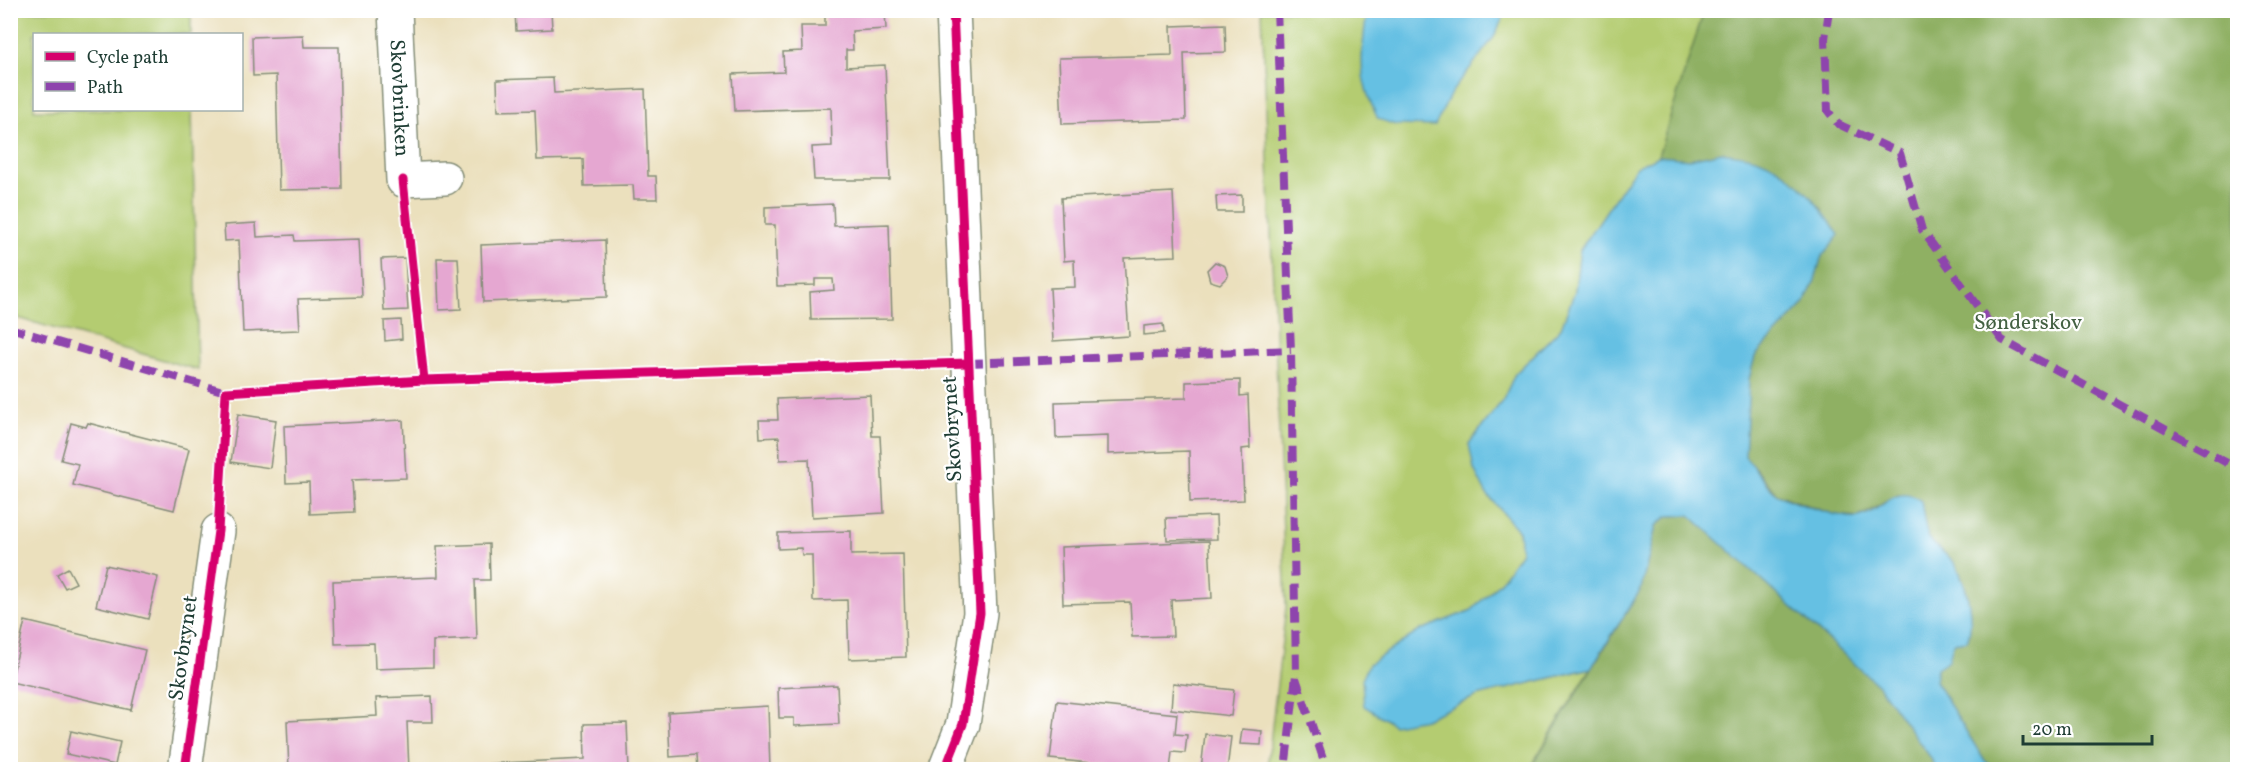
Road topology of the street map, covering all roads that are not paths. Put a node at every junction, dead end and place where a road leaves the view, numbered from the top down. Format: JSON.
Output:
{"nodes":[{"id":1,"x":395,"y":10,"type":"edge"},
{"id":2,"x":953,"y":10,"type":"edge"},
{"id":3,"x":445,"y":178,"type":"dead end"},
{"id":4,"x":218,"y":531,"type":"dead end"},
{"id":5,"x":185,"y":770,"type":"edge"},
{"id":6,"x":945,"y":770,"type":"edge"}],
"edges":[{"from":1,"to":3,"type":"street","name":"Skovbrinken"},
{"from":2,"to":6,"type":"street","name":"Skovbrynet"},
{"from":4,"to":5,"type":"street","name":"Skovbrynet"}]}
